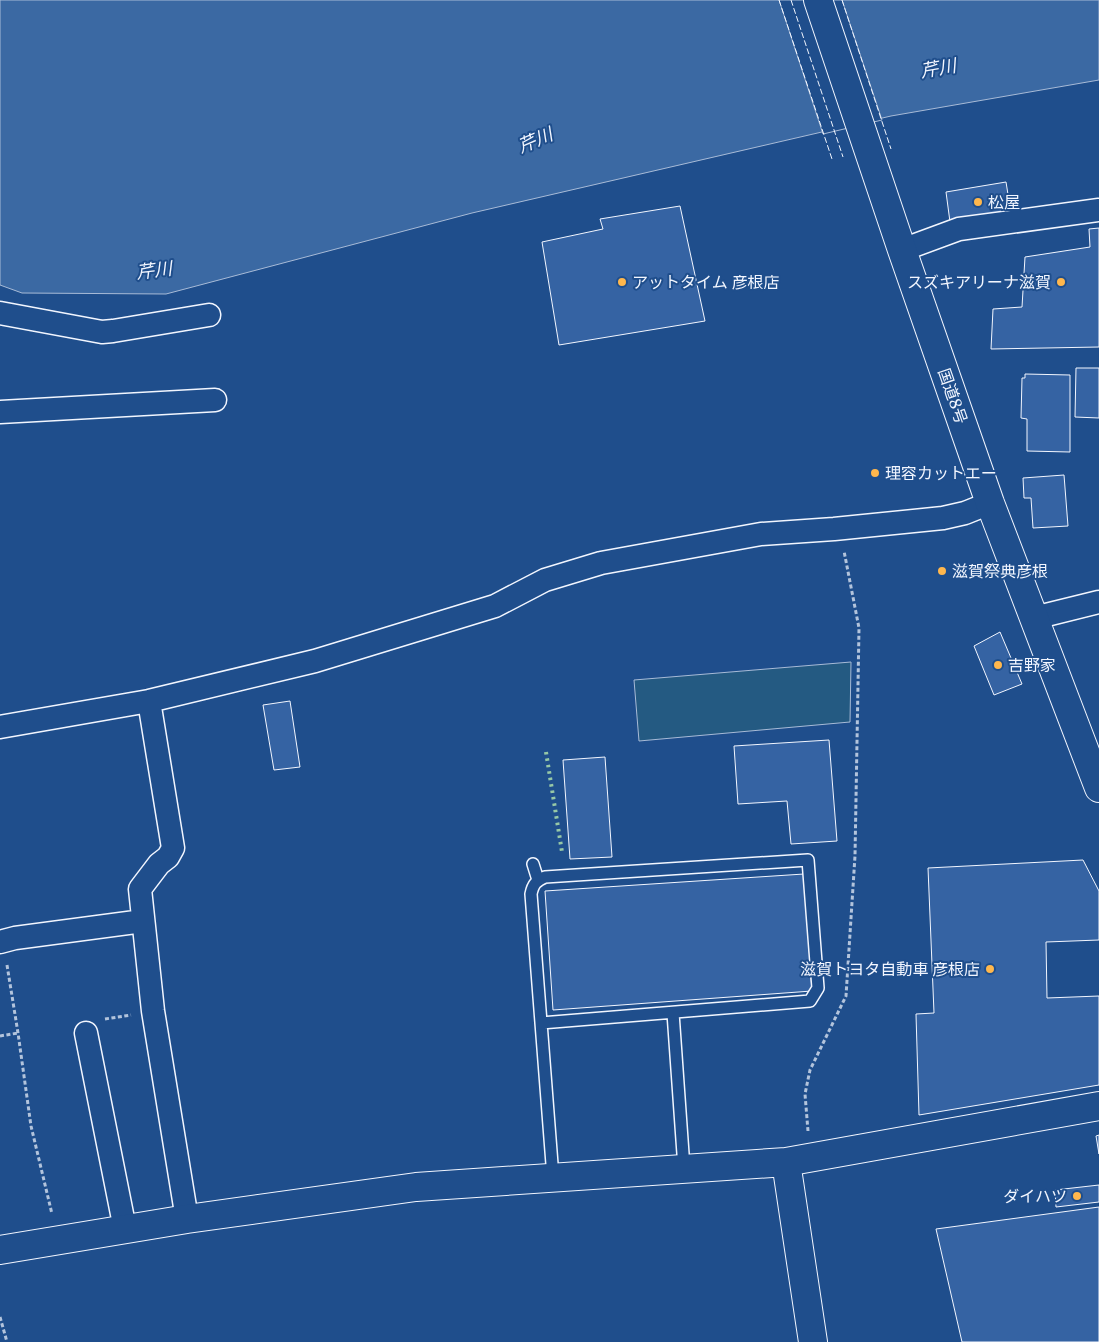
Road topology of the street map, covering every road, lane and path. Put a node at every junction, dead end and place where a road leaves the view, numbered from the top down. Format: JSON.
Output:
{"nodes":[{"id":1,"x":818,"y":0,"type":"edge"},
{"id":2,"x":1099,"y":210,"type":"edge"},
{"id":3,"x":902,"y":250,"type":"junction"},
{"id":4,"x":0,"y":313,"type":"edge"},
{"id":5,"x":209,"y":315,"type":"dead end"},
{"id":6,"x":215,"y":400,"type":"dead end"},
{"id":7,"x":0,"y":412,"type":"edge"},
{"id":8,"x":990,"y":504,"type":"junction"},
{"id":9,"x":834,"y":530,"type":"junction"},
{"id":10,"x":1099,"y":602,"type":"edge"},
{"id":11,"x":1034,"y":618,"type":"junction"},
{"id":12,"x":149,"y":701,"type":"junction"},
{"id":13,"x":0,"y":727,"type":"edge"},
{"id":14,"x":1099,"y":788,"type":"edge"},
{"id":15,"x":532,"y":864,"type":"dead end"},
{"id":16,"x":538,"y":880,"type":"junction"},
{"id":17,"x":143,"y":921,"type":"junction"},
{"id":18,"x":2,"y":942,"type":"edge"},
{"id":19,"x":153,"y":1011,"type":"junction"},
{"id":20,"x":673,"y":1013,"type":"junction"},
{"id":21,"x":541,"y":1023,"type":"junction"},
{"id":22,"x":18,"y":1032,"type":"junction"},
{"id":23,"x":86,"y":1033,"type":"joint"},
{"id":24,"x":0,"y":1036,"type":"edge"},
{"id":25,"x":1099,"y":1106,"type":"edge"},
{"id":26,"x":808,"y":1133,"type":"dead end"},
{"id":27,"x":786,"y":1162,"type":"junction"},
{"id":28,"x":684,"y":1168,"type":"junction"},
{"id":29,"x":552,"y":1177,"type":"junction"},
{"id":30,"x":187,"y":1219,"type":"junction"},
{"id":31,"x":54,"y":1220,"type":"dead end"},
{"id":32,"x":125,"y":1229,"type":"junction"},
{"id":33,"x":0,"y":1250,"type":"edge"},
{"id":34,"x":0,"y":1317,"type":"edge"},
{"id":35,"x":7,"y":1342,"type":"edge"},
{"id":36,"x":813,"y":1342,"type":"edge"}],
"edges":[{"from":1,"to":3,"type":"main road","name":"国道8号"},
{"from":2,"to":3,"type":"street"},
{"from":3,"to":8,"type":"main road","name":"国道8号"},
{"from":4,"to":5,"type":"street"},
{"from":6,"to":7,"type":"street"},
{"from":8,"to":9,"type":"street"},
{"from":8,"to":11,"type":"main road","name":"国道8号"},
{"from":9,"to":12,"type":"street"},
{"from":9,"to":26,"type":"path"},
{"from":10,"to":11,"type":"street"},
{"from":11,"to":14,"type":"main road","name":"国道8号"},
{"from":12,"to":13,"type":"street"},
{"from":12,"to":17,"type":"street"},
{"from":15,"to":16,"type":"lane"},
{"from":16,"to":20,"type":"lane"},
{"from":16,"to":21,"type":"lane"},
{"from":17,"to":18,"type":"street"},
{"from":17,"to":19,"type":"street"},
{"from":18,"to":22,"type":"path"},
{"from":19,"to":23,"type":"path"},
{"from":19,"to":30,"type":"street"},
{"from":20,"to":21,"type":"lane"},
{"from":20,"to":28,"type":"lane"},
{"from":21,"to":29,"type":"lane"},
{"from":22,"to":24,"type":"path"},
{"from":22,"to":31,"type":"path"},
{"from":23,"to":32,"type":"street"},
{"from":25,"to":27,"type":"main road"},
{"from":27,"to":28,"type":"main road"},
{"from":27,"to":36,"type":"main road"},
{"from":28,"to":29,"type":"main road"},
{"from":29,"to":30,"type":"main road"},
{"from":30,"to":32,"type":"main road"},
{"from":32,"to":33,"type":"main road"},
{"from":34,"to":35,"type":"path"}]}
